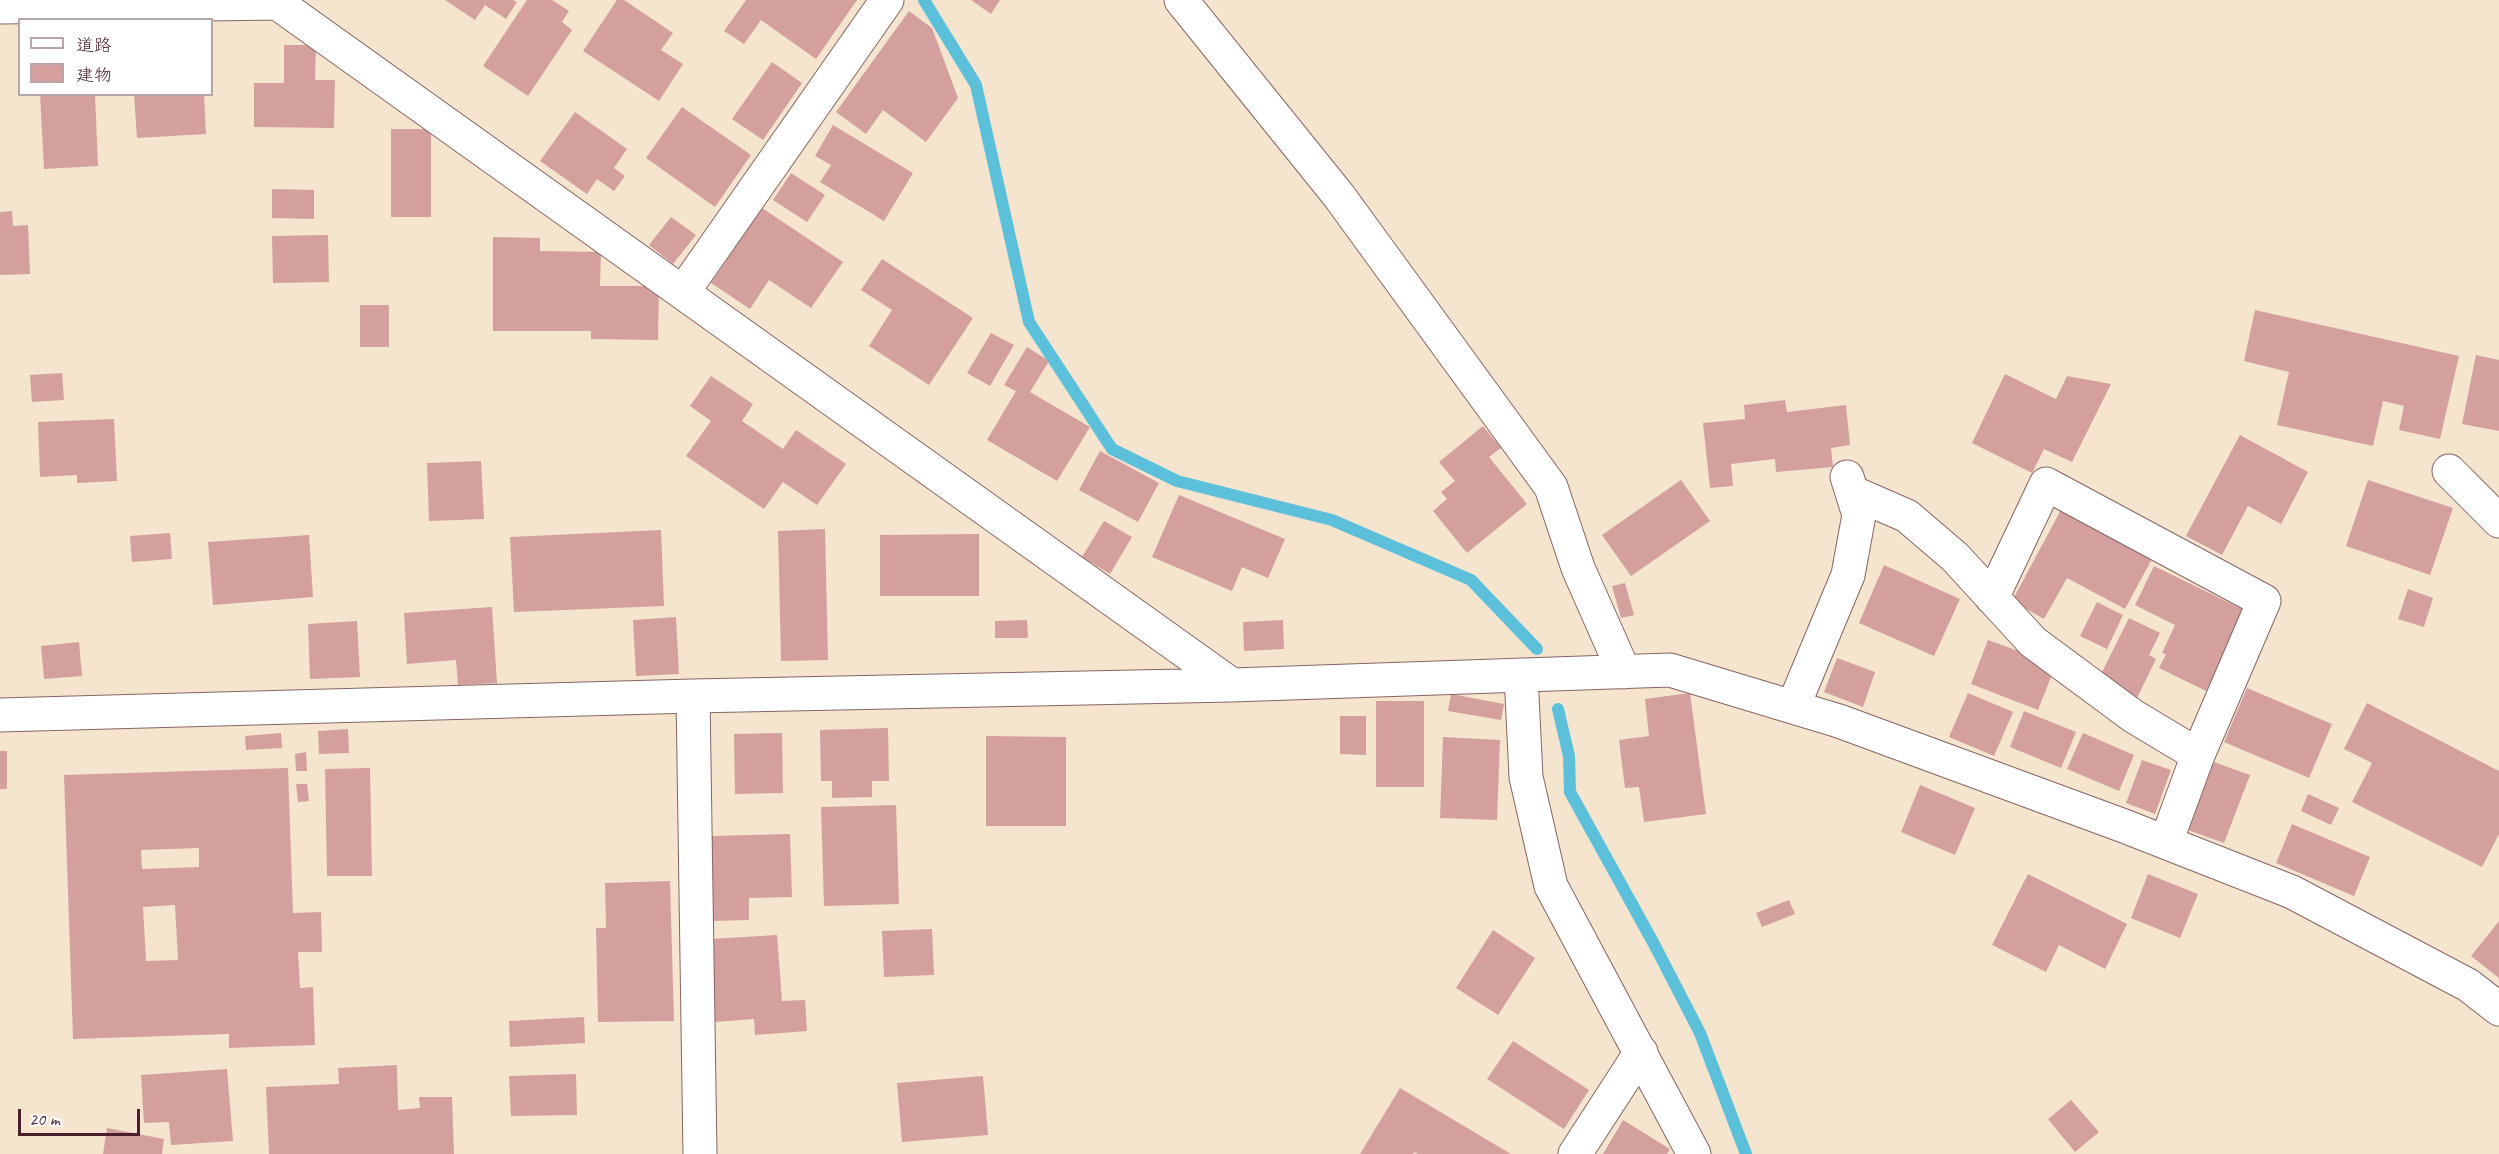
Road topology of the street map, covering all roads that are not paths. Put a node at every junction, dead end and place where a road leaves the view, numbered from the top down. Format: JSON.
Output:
{"nodes":[{"id":1,"x":1181,"y":0,"type":"edge"},
{"id":2,"x":275,"y":2,"type":"edge"},
{"id":3,"x":0,"y":7,"type":"edge"},
{"id":4,"x":882,"y":7,"type":"edge"},
{"id":5,"x":683,"y":292,"type":"junction"},
{"id":6,"x":2449,"y":471,"type":"dead end"},
{"id":7,"x":2499,"y":521,"type":"edge"},
{"id":8,"x":1992,"y":598,"type":"junction"},
{"id":9,"x":1624,"y":672,"type":"junction"},
{"id":10,"x":1521,"y":675,"type":"junction"},
{"id":11,"x":1232,"y":684,"type":"junction"},
{"id":12,"x":693,"y":696,"type":"junction"},
{"id":13,"x":1794,"y":707,"type":"junction"},
{"id":14,"x":0,"y":715,"type":"edge"},
{"id":15,"x":2198,"y":755,"type":"junction"},
{"id":16,"x":2166,"y":842,"type":"junction"},
{"id":17,"x":2499,"y":1009,"type":"edge"},
{"id":18,"x":1641,"y":1052,"type":"junction"},
{"id":19,"x":700,"y":1154,"type":"edge"},
{"id":20,"x":1575,"y":1154,"type":"edge"},
{"id":21,"x":1694,"y":1154,"type":"edge"}],
"edges":[{"from":1,"to":9,"type":"street"},
{"from":2,"to":3,"type":"street"},
{"from":2,"to":5,"type":"street"},
{"from":4,"to":5,"type":"street"},
{"from":5,"to":11,"type":"street"},
{"from":6,"to":7,"type":"street"},
{"from":8,"to":13,"type":"street"},
{"from":8,"to":15,"type":"street"},
{"from":8,"to":15,"type":"street"},
{"from":9,"to":10,"type":"street"},
{"from":9,"to":13,"type":"street"},
{"from":10,"to":11,"type":"street"},
{"from":10,"to":18,"type":"street"},
{"from":11,"to":12,"type":"street"},
{"from":12,"to":14,"type":"street"},
{"from":12,"to":19,"type":"street"},
{"from":13,"to":16,"type":"street"},
{"from":15,"to":16,"type":"street"},
{"from":16,"to":17,"type":"street"},
{"from":18,"to":20,"type":"street"},
{"from":18,"to":21,"type":"street"}]}
